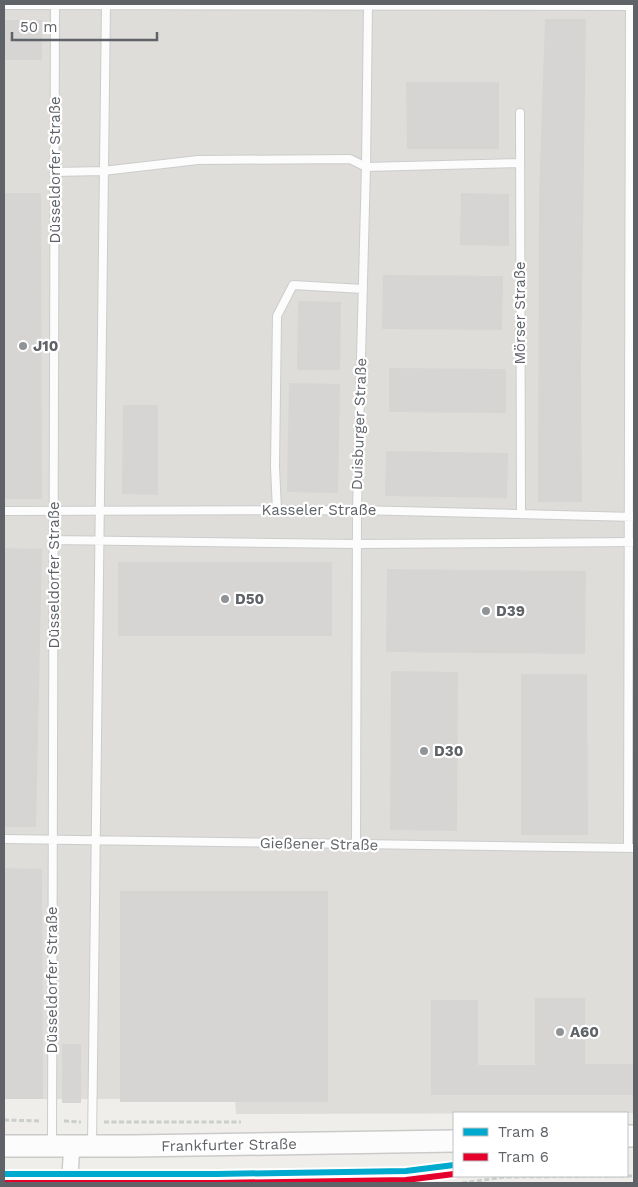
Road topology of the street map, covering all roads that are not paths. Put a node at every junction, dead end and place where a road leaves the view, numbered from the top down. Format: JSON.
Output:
{"nodes":[{"id":1,"x":55,"y":4,"type":"edge"},
{"id":2,"x":4,"y":5,"type":"edge"},
{"id":3,"x":106,"y":5,"type":"edge"},
{"id":4,"x":368,"y":5,"type":"edge"},
{"id":5,"x":631,"y":5,"type":"edge"},
{"id":6,"x":520,"y":113,"type":"dead end"},
{"id":7,"x":520,"y":163,"type":"junction"},
{"id":8,"x":366,"y":167,"type":"junction"},
{"id":9,"x":103,"y":171,"type":"junction"},
{"id":10,"x":54,"y":172,"type":"junction"},
{"id":11,"x":363,"y":289,"type":"junction"},
{"id":12,"x":632,"y":332,"type":"edge"},
{"id":13,"x":54,"y":510,"type":"junction"},
{"id":14,"x":100,"y":510,"type":"junction"},
{"id":15,"x":278,"y":510,"type":"junction"},
{"id":16,"x":357,"y":510,"type":"junction"},
{"id":17,"x":4,"y":511,"type":"edge"},
{"id":18,"x":521,"y":514,"type":"junction"},
{"id":19,"x":632,"y":517,"type":"edge"},
{"id":20,"x":54,"y":540,"type":"junction"},
{"id":21,"x":100,"y":540,"type":"junction"},
{"id":22,"x":632,"y":542,"type":"edge"},
{"id":23,"x":357,"y":544,"type":"junction"},
{"id":24,"x":4,"y":839,"type":"edge"},
{"id":25,"x":53,"y":839,"type":"junction"},
{"id":26,"x":96,"y":840,"type":"junction"},
{"id":27,"x":356,"y":845,"type":"junction"},
{"id":28,"x":631,"y":848,"type":"edge"},
{"id":29,"x":453,"y":1141,"type":"edge"},
{"id":30,"x":72,"y":1145,"type":"junction"},
{"id":31,"x":4,"y":1146,"type":"edge"},
{"id":32,"x":67,"y":1183,"type":"edge"}],
"edges":[{"from":1,"to":2,"type":"lane"},
{"from":1,"to":3,"type":"lane"},
{"from":1,"to":10,"type":"lane","name":"Düsseldorfer Straße"},
{"from":3,"to":4,"type":"lane"},
{"from":3,"to":9,"type":"lane"},
{"from":4,"to":5,"type":"lane"},
{"from":4,"to":8,"type":"lane","name":"Duisburger Straße"},
{"from":5,"to":12,"type":"lane"},
{"from":6,"to":7,"type":"lane","name":"Mörser Straße"},
{"from":7,"to":8,"type":"lane"},
{"from":7,"to":18,"type":"lane","name":"Mörser Straße"},
{"from":8,"to":9,"type":"lane"},
{"from":8,"to":11,"type":"lane","name":"Duisburger Straße"},
{"from":9,"to":10,"type":"lane"},
{"from":9,"to":14,"type":"lane"},
{"from":10,"to":13,"type":"lane","name":"Düsseldorfer Straße"},
{"from":11,"to":15,"type":"lane"},
{"from":11,"to":16,"type":"lane","name":"Duisburger Straße"},
{"from":12,"to":19,"type":"lane"},
{"from":13,"to":14,"type":"lane","name":"Kasseler Straße"},
{"from":13,"to":17,"type":"lane","name":"Kasseler Straße"},
{"from":13,"to":20,"type":"lane","name":"Düsseldorfer Straße"},
{"from":14,"to":15,"type":"lane","name":"Kasseler Straße"},
{"from":14,"to":21,"type":"lane"},
{"from":15,"to":16,"type":"lane","name":"Kasseler Straße"},
{"from":16,"to":18,"type":"lane","name":"Kasseler Straße"},
{"from":16,"to":23,"type":"lane","name":"Duisburger Straße"},
{"from":18,"to":19,"type":"lane","name":"Kasseler Straße"},
{"from":19,"to":22,"type":"lane"},
{"from":20,"to":21,"type":"lane"},
{"from":20,"to":25,"type":"lane","name":"Düsseldorfer Straße"},
{"from":21,"to":23,"type":"lane"},
{"from":21,"to":26,"type":"lane"},
{"from":22,"to":23,"type":"lane"},
{"from":22,"to":28,"type":"lane"},
{"from":23,"to":27,"type":"lane","name":"Duisburger Straße"},
{"from":24,"to":25,"type":"lane","name":"Gießener Straße"},
{"from":25,"to":26,"type":"lane","name":"Gießener Straße"},
{"from":25,"to":30,"type":"lane","name":"Düsseldorfer Straße"},
{"from":26,"to":27,"type":"lane","name":"Gießener Straße"},
{"from":26,"to":30,"type":"lane"},
{"from":27,"to":28,"type":"lane","name":"Gießener Straße"},
{"from":29,"to":30,"type":"main road","name":"Frankfurter Straße"},
{"from":30,"to":31,"type":"main road","name":"Frankfurter Straße"},
{"from":30,"to":32,"type":"street"}]}
